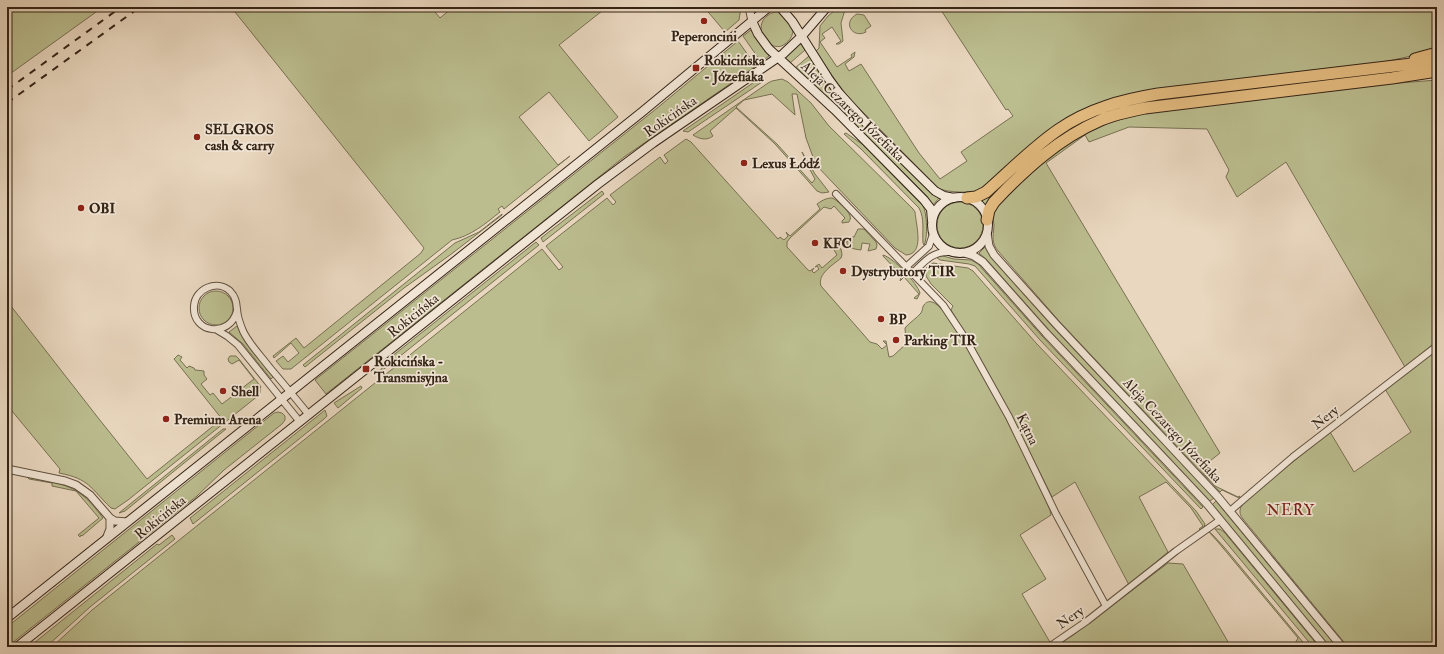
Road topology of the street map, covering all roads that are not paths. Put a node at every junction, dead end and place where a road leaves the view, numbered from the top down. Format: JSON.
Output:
{"nodes":[{"id":1,"x":749,"y":7,"type":"edge"},
{"id":2,"x":769,"y":7,"type":"edge"},
{"id":3,"x":780,"y":7,"type":"edge"},
{"id":4,"x":827,"y":7,"type":"edge"},
{"id":5,"x":752,"y":21,"type":"junction"},
{"id":6,"x":802,"y":36,"type":"junction"},
{"id":7,"x":1437,"y":52,"type":"edge"},
{"id":8,"x":778,"y":57,"type":"junction"},
{"id":9,"x":1437,"y":62,"type":"edge"},
{"id":10,"x":1437,"y":70,"type":"edge"},
{"id":11,"x":1340,"y":72,"type":"junction"},
{"id":12,"x":1437,"y":76,"type":"edge"},
{"id":13,"x":1392,"y":78,"type":"junction"},
{"id":14,"x":836,"y":194,"type":"dead end"},
{"id":15,"x":954,"y":198,"type":"junction"},
{"id":16,"x":966,"y":198,"type":"junction"},
{"id":17,"x":987,"y":220,"type":"junction"},
{"id":18,"x":932,"y":221,"type":"junction"},
{"id":19,"x":987,"y":233,"type":"junction"},
{"id":20,"x":933,"y":234,"type":"junction"},
{"id":21,"x":950,"y":252,"type":"junction"},
{"id":22,"x":964,"y":253,"type":"junction"},
{"id":23,"x":906,"y":267,"type":"junction"},
{"id":24,"x":912,"y":274,"type":"junction"},
{"id":25,"x":238,"y":311,"type":"junction"},
{"id":26,"x":216,"y":330,"type":"junction"},
{"id":27,"x":1437,"y":346,"type":"edge"},
{"id":28,"x":290,"y":392,"type":"junction"},
{"id":29,"x":282,"y":399,"type":"junction"},
{"id":30,"x":308,"y":415,"type":"junction"},
{"id":31,"x":300,"y":422,"type":"junction"},
{"id":32,"x":7,"y":469,"type":"edge"},
{"id":33,"x":1230,"y":511,"type":"junction"},
{"id":34,"x":110,"y":518,"type":"junction"},
{"id":35,"x":1220,"y":520,"type":"junction"},
{"id":36,"x":127,"y":522,"type":"junction"},
{"id":37,"x":106,"y":539,"type":"junction"},
{"id":38,"x":1106,"y":606,"type":"junction"},
{"id":39,"x":7,"y":618,"type":"edge"},
{"id":40,"x":17,"y":647,"type":"edge"},
{"id":41,"x":1049,"y":647,"type":"edge"},
{"id":42,"x":1325,"y":647,"type":"edge"},
{"id":43,"x":1342,"y":647,"type":"edge"}],
"edges":[{"from":1,"to":5,"type":"street"},
{"from":2,"to":5,"type":"main road","name":"Rokicińska"},
{"from":3,"to":6,"type":"main road","name":"Aleja Cezarego Józefiaka"},
{"from":4,"to":6,"type":"main road","name":"Rokicińska"},
{"from":5,"to":8,"type":"main road","name":"Aleja Cezarego Józefiaka"},
{"from":5,"to":28,"type":"main road","name":"Rokicińska"},
{"from":6,"to":8,"type":"main road","name":"Rokicińska"},
{"from":6,"to":15,"type":"main road","name":"Aleja Cezarego Józefiaka"},
{"from":7,"to":11,"type":"highway"},
{"from":8,"to":18,"type":"main road","name":"Aleja Cezarego Józefiaka"},
{"from":8,"to":30,"type":"main road","name":"Rokicińska"},
{"from":9,"to":11,"type":"highway"},
{"from":10,"to":13,"type":"highway"},
{"from":11,"to":16,"type":"highway"},
{"from":12,"to":13,"type":"highway"},
{"from":13,"to":17,"type":"highway"},
{"from":14,"to":23,"type":"street","name":"Kątna"},
{"from":15,"to":16,"type":"main road"},
{"from":15,"to":18,"type":"main road"},
{"from":16,"to":17,"type":"main road"},
{"from":17,"to":19,"type":"main road"},
{"from":18,"to":20,"type":"main road"},
{"from":19,"to":22,"type":"main road"},
{"from":19,"to":33,"type":"street","name":"Aleja Cezarego Józefiaka"},
{"from":20,"to":21,"type":"main road"},
{"from":20,"to":23,"type":"street"},
{"from":21,"to":22,"type":"main road"},
{"from":21,"to":24,"type":"street"},
{"from":22,"to":35,"type":"street","name":"Aleja Cezarego Józefiaka"},
{"from":23,"to":24,"type":"street","name":"Kątna"},
{"from":24,"to":38,"type":"street","name":"Kątna"},
{"from":25,"to":26,"type":"street"},
{"from":25,"to":26,"type":"street"},
{"from":25,"to":28,"type":"street"},
{"from":26,"to":29,"type":"street"},
{"from":27,"to":33,"type":"street","name":"Nery"},
{"from":28,"to":29,"type":"main road","name":"Rokicińska"},
{"from":28,"to":30,"type":"street"},
{"from":29,"to":31,"type":"street"},
{"from":29,"to":36,"type":"main road","name":"Rokicińska"},
{"from":30,"to":31,"type":"main road","name":"Rokicińska"},
{"from":31,"to":40,"type":"main road","name":"Rokicińska"},
{"from":32,"to":34,"type":"street"},
{"from":33,"to":43,"type":"street","name":"Aleja Cezarego Józefiaka"},
{"from":34,"to":36,"type":"street"},
{"from":34,"to":37,"type":"street"},
{"from":35,"to":38,"type":"street","name":"Nery"},
{"from":35,"to":42,"type":"street","name":"Aleja Cezarego Józefiaka"},
{"from":36,"to":37,"type":"main road","name":"Rokicińska"},
{"from":37,"to":39,"type":"main road","name":"Rokicińska"},
{"from":38,"to":41,"type":"street","name":"Nery"}]}
